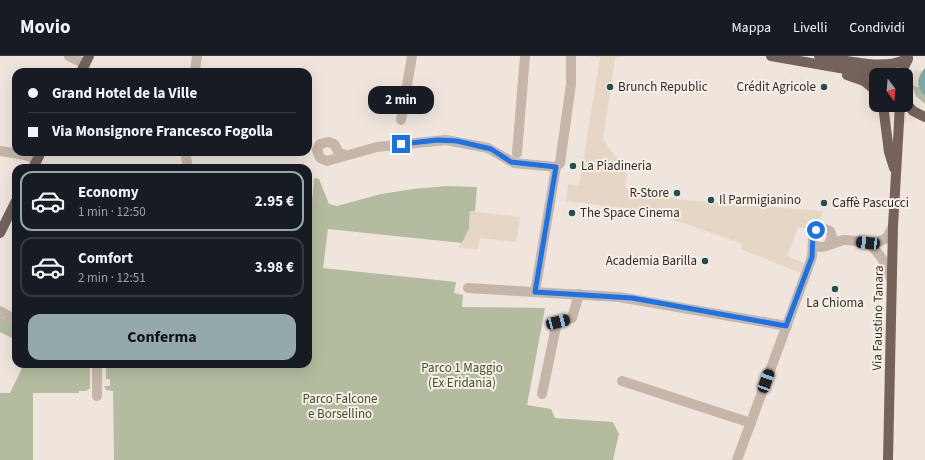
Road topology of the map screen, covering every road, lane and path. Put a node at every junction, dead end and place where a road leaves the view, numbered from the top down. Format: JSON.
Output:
{"nodes":[{"id":1,"x":69,"y":56,"type":"edge"},
{"id":2,"x":197,"y":56,"type":"edge"},
{"id":3,"x":412,"y":56,"type":"edge"},
{"id":4,"x":525,"y":56,"type":"edge"},
{"id":5,"x":571,"y":56,"type":"edge"},
{"id":6,"x":772,"y":56,"type":"edge"},
{"id":7,"x":820,"y":56,"type":"edge"},
{"id":8,"x":861,"y":56,"type":"edge"},
{"id":9,"x":909,"y":57,"type":"edge"},
{"id":10,"x":803,"y":62,"type":"junction"},
{"id":11,"x":85,"y":64,"type":"edge"},
{"id":12,"x":875,"y":64,"type":"junction"},
{"id":13,"x":196,"y":68,"type":"edge"},
{"id":14,"x":904,"y":68,"type":"edge"},
{"id":15,"x":869,"y":73,"type":"edge"},
{"id":16,"x":869,"y":85,"type":"edge"},
{"id":17,"x":913,"y":110,"type":"edge"},
{"id":18,"x":884,"y":112,"type":"edge"},
{"id":19,"x":900,"y":112,"type":"edge"},
{"id":20,"x":925,"y":116,"type":"edge"},
{"id":21,"x":401,"y":120,"type":"dead end"},
{"id":22,"x":0,"y":151,"type":"edge"},
{"id":23,"x":12,"y":153,"type":"edge"},
{"id":24,"x":517,"y":153,"type":"dead end"},
{"id":25,"x":346,"y":155,"type":"dead end"},
{"id":26,"x":27,"y":156,"type":"edge"},
{"id":27,"x":37,"y":160,"type":"edge"},
{"id":28,"x":556,"y":167,"type":"junction"},
{"id":29,"x":896,"y":177,"type":"junction"},
{"id":30,"x":12,"y":209,"type":"edge"},
{"id":31,"x":893,"y":226,"type":"junction"},
{"id":32,"x":830,"y":231,"type":"junction"},
{"id":33,"x":0,"y":233,"type":"edge"},
{"id":34,"x":844,"y":240,"type":"junction"},
{"id":35,"x":813,"y":241,"type":"junction"},
{"id":36,"x":868,"y":243,"type":"junction"},
{"id":37,"x":827,"y":246,"type":"junction"},
{"id":38,"x":812,"y":257,"type":"junction"},
{"id":39,"x":892,"y":282,"type":"junction"},
{"id":40,"x":468,"y":288,"type":"dead end"},
{"id":41,"x":535,"y":292,"type":"junction"},
{"id":42,"x":579,"y":294,"type":"junction"},
{"id":43,"x":0,"y":312,"type":"edge"},
{"id":44,"x":12,"y":318,"type":"edge"},
{"id":45,"x":786,"y":326,"type":"junction"},
{"id":46,"x":97,"y":368,"type":"edge"},
{"id":47,"x":622,"y":381,"type":"dead end"},
{"id":48,"x":542,"y":394,"type":"dead end"},
{"id":49,"x":97,"y":396,"type":"dead end"},
{"id":50,"x":751,"y":422,"type":"junction"},
{"id":51,"x":737,"y":460,"type":"edge"},
{"id":52,"x":888,"y":460,"type":"edge"}],
"edges":[{"from":1,"to":11,"type":"street"},
{"from":2,"to":13,"type":"street"},
{"from":3,"to":21,"type":"street"},
{"from":4,"to":24,"type":"street"},
{"from":5,"to":28,"type":"street"},
{"from":6,"to":10,"type":"main road"},
{"from":7,"to":12,"type":"main road"},
{"from":8,"to":12,"type":"street"},
{"from":9,"to":12,"type":"main road"},
{"from":9,"to":14,"type":"main road"},
{"from":10,"to":15,"type":"main road"},
{"from":10,"to":16,"type":"main road"},
{"from":17,"to":20,"type":"main road"},
{"from":18,"to":29,"type":"main road"},
{"from":19,"to":29,"type":"main road","name":"Via Faustino Tanara"},
{"from":22,"to":23,"type":"street"},
{"from":25,"to":28,"type":"street"},
{"from":26,"to":27,"type":"street"},
{"from":28,"to":41,"type":"street"},
{"from":29,"to":31,"type":"main road","name":"Via Faustino Tanara"},
{"from":30,"to":33,"type":"main road"},
{"from":31,"to":36,"type":"street"},
{"from":31,"to":39,"type":"main road","name":"Via Faustino Tanara"},
{"from":32,"to":34,"type":"street"},
{"from":32,"to":35,"type":"street"},
{"from":32,"to":37,"type":"street"},
{"from":34,"to":36,"type":"street"},
{"from":34,"to":37,"type":"street"},
{"from":35,"to":37,"type":"street"},
{"from":35,"to":38,"type":"street"},
{"from":36,"to":39,"type":"street"},
{"from":37,"to":38,"type":"street"},
{"from":38,"to":45,"type":"street"},
{"from":39,"to":52,"type":"main road","name":"Via Faustino Tanara"},
{"from":40,"to":41,"type":"street"},
{"from":41,"to":42,"type":"street"},
{"from":42,"to":45,"type":"street"},
{"from":42,"to":48,"type":"street"},
{"from":43,"to":44,"type":"street"},
{"from":45,"to":50,"type":"street"},
{"from":46,"to":49,"type":"street"},
{"from":47,"to":50,"type":"street"},
{"from":50,"to":51,"type":"street"}]}
